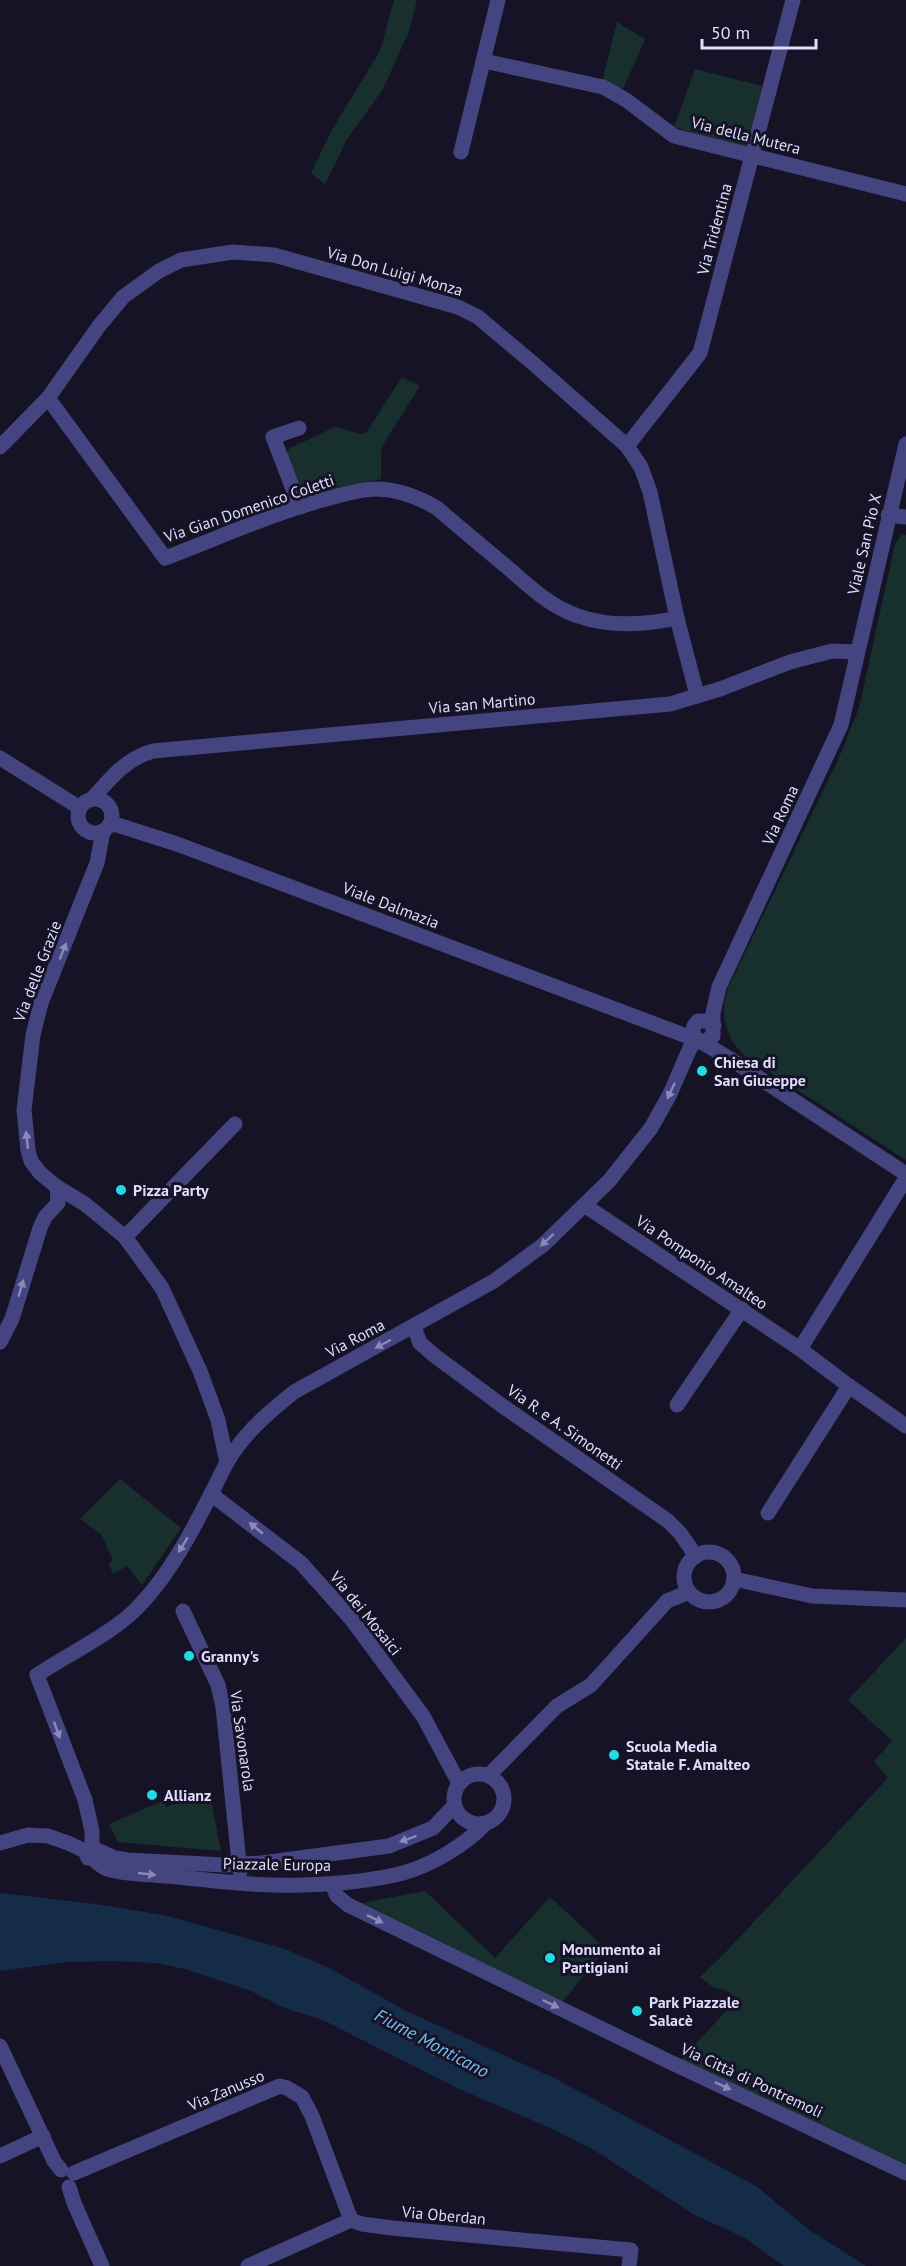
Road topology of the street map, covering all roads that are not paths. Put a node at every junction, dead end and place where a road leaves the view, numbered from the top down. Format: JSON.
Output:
{"nodes":[{"id":1,"x":498,"y":0,"type":"edge"},
{"id":2,"x":793,"y":0,"type":"edge"},
{"id":3,"x":484,"y":61,"type":"junction"},
{"id":4,"x":462,"y":152,"type":"dead end"},
{"id":5,"x":752,"y":155,"type":"junction"},
{"id":6,"x":906,"y":194,"type":"edge"},
{"id":7,"x":48,"y":399,"type":"junction"},
{"id":8,"x":298,"y":428,"type":"dead end"},
{"id":9,"x":906,"y":444,"type":"edge"},
{"id":10,"x":627,"y":446,"type":"junction"},
{"id":11,"x":0,"y":447,"type":"edge"},
{"id":12,"x":300,"y":507,"type":"junction"},
{"id":13,"x":888,"y":514,"type":"junction"},
{"id":14,"x":906,"y":517,"type":"edge"},
{"id":15,"x":677,"y":618,"type":"junction"},
{"id":16,"x":857,"y":652,"type":"junction"},
{"id":17,"x":697,"y":695,"type":"junction"},
{"id":18,"x":0,"y":758,"type":"edge"},
{"id":19,"x":93,"y":804,"type":"junction"},
{"id":20,"x":107,"y":827,"type":"junction"},
{"id":21,"x":719,"y":987,"type":"junction"},
{"id":22,"x":696,"y":1022,"type":"junction"},
{"id":23,"x":656,"y":1023,"type":"junction"},
{"id":24,"x":714,"y":1027,"type":"junction"},
{"id":25,"x":699,"y":1040,"type":"junction"},
{"id":26,"x":735,"y":1062,"type":"junction"},
{"id":27,"x":235,"y":1124,"type":"dead end"},
{"id":28,"x":906,"y":1176,"type":"edge"},
{"id":29,"x":57,"y":1187,"type":"junction"},
{"id":30,"x":584,"y":1205,"type":"junction"},
{"id":31,"x":54,"y":1207,"type":"junction"},
{"id":32,"x":93,"y":1211,"type":"junction"},
{"id":33,"x":124,"y":1237,"type":"junction"},
{"id":34,"x":741,"y":1310,"type":"junction"},
{"id":35,"x":414,"y":1327,"type":"junction"},
{"id":36,"x":0,"y":1342,"type":"edge"},
{"id":37,"x":800,"y":1349,"type":"junction"},
{"id":38,"x":849,"y":1386,"type":"junction"},
{"id":39,"x":677,"y":1405,"type":"dead end"},
{"id":40,"x":218,"y":1420,"type":"junction"},
{"id":41,"x":906,"y":1426,"type":"edge"},
{"id":42,"x":246,"y":1435,"type":"junction"},
{"id":43,"x":227,"y":1463,"type":"junction"},
{"id":44,"x":211,"y":1494,"type":"junction"},
{"id":45,"x":768,"y":1513,"type":"dead end"},
{"id":46,"x":696,"y":1556,"type":"junction"},
{"id":47,"x":734,"y":1578,"type":"junction"},
{"id":48,"x":689,"y":1592,"type":"junction"},
{"id":49,"x":906,"y":1600,"type":"edge"},
{"id":50,"x":183,"y":1611,"type":"dead end"},
{"id":51,"x":489,"y":1775,"type":"junction"},
{"id":52,"x":459,"y":1783,"type":"junction"},
{"id":53,"x":454,"y":1806,"type":"junction"},
{"id":54,"x":485,"y":1824,"type":"junction"},
{"id":55,"x":0,"y":1843,"type":"edge"},
{"id":56,"x":91,"y":1851,"type":"junction"},
{"id":57,"x":247,"y":1864,"type":"junction"},
{"id":58,"x":246,"y":1883,"type":"junction"},
{"id":59,"x":332,"y":1884,"type":"junction"},
{"id":60,"x":0,"y":2046,"type":"edge"},
{"id":61,"x":43,"y":2136,"type":"junction"},
{"id":62,"x":0,"y":2156,"type":"edge"},
{"id":63,"x":906,"y":2173,"type":"edge"},
{"id":64,"x":68,"y":2177,"type":"junction"},
{"id":65,"x":351,"y":2220,"type":"junction"},
{"id":66,"x":102,"y":2266,"type":"edge"},
{"id":67,"x":248,"y":2266,"type":"edge"},
{"id":68,"x":629,"y":2266,"type":"edge"}],
"edges":[{"from":1,"to":3,"type":"street"},
{"from":2,"to":5,"type":"street","name":"Via Tridentina"},
{"from":3,"to":4,"type":"street"},
{"from":3,"to":5,"type":"street","name":"Via della Mutera"},
{"from":5,"to":6,"type":"street","name":"Via della Mutera"},
{"from":5,"to":10,"type":"street","name":"Via Tridentina"},
{"from":7,"to":10,"type":"street","name":"Via Don Luigi Monza"},
{"from":7,"to":11,"type":"street","name":"Via Don Luigi Monza"},
{"from":7,"to":12,"type":"street","name":"Via Gian Domenico Coletti"},
{"from":8,"to":12,"type":"street"},
{"from":9,"to":13,"type":"street","name":"Viale San Pio X"},
{"from":10,"to":15,"type":"street","name":"Via Don Luigi Monza"},
{"from":12,"to":15,"type":"street","name":"Via Gian Domenico Coletti"},
{"from":13,"to":14,"type":"street"},
{"from":13,"to":16,"type":"street","name":"Viale San Pio X"},
{"from":15,"to":17,"type":"street","name":"Via Don Luigi Monza"},
{"from":16,"to":17,"type":"street","name":"Via san Martino"},
{"from":16,"to":21,"type":"street","name":"Via Roma"},
{"from":17,"to":19,"type":"street","name":"Via san Martino"},
{"from":18,"to":19,"type":"street"},
{"from":19,"to":20,"type":"street","name":"Via delle Grazie"},
{"from":19,"to":20,"type":"street"},
{"from":20,"to":23,"type":"street","name":"Viale Dalmazia"},
{"from":29,"to":20,"type":"street","name":"Via delle Grazie","one_way":true},
{"from":21,"to":22,"type":"street","name":"Via Roma"},
{"from":21,"to":24,"type":"street","name":"Via Roma"},
{"from":22,"to":23,"type":"street","name":"Viale Dalmazia"},
{"from":22,"to":24,"type":"street"},
{"from":22,"to":25,"type":"street"},
{"from":23,"to":25,"type":"street","name":"Viale Dalmazia"},
{"from":24,"to":25,"type":"street","name":"Via Roma"},
{"from":24,"to":26,"type":"street"},
{"from":25,"to":26,"type":"street","name":"Viale Dalmazia"},
{"from":25,"to":30,"type":"street","name":"Via Roma","one_way":true},
{"from":26,"to":28,"type":"street","name":"Viale Dalmazia"},
{"from":27,"to":33,"type":"street"},
{"from":28,"to":37,"type":"street"},
{"from":29,"to":31,"type":"street"},
{"from":29,"to":32,"type":"street","name":"Via delle Grazie"},
{"from":30,"to":34,"type":"street","name":"Via Pomponio Amalteo"},
{"from":30,"to":35,"type":"street","name":"Via Roma","one_way":true},
{"from":31,"to":32,"type":"street"},
{"from":36,"to":31,"type":"street","one_way":true},
{"from":32,"to":33,"type":"street","name":"Via delle Grazie"},
{"from":33,"to":40,"type":"street","name":"Via delle Grazie"},
{"from":34,"to":37,"type":"street","name":"Via Pomponio Amalteo"},
{"from":34,"to":39,"type":"street"},
{"from":35,"to":42,"type":"street","name":"Via Roma","one_way":true},
{"from":35,"to":46,"type":"street","name":"Via R. e A. Simonetti"},
{"from":37,"to":38,"type":"street","name":"Via Pomponio Amalteo"},
{"from":38,"to":41,"type":"street","name":"Via Pomponio Amalteo"},
{"from":38,"to":45,"type":"street"},
{"from":40,"to":42,"type":"street"},
{"from":40,"to":43,"type":"street","name":"Via delle Grazie"},
{"from":42,"to":43,"type":"street","name":"Via Roma"},
{"from":43,"to":44,"type":"street","name":"Via Roma"},
{"from":52,"to":44,"type":"street","name":"Via dei Mosaici","one_way":true},
{"from":44,"to":56,"type":"street","name":"Via Roma","one_way":true},
{"from":46,"to":47,"type":"street"},
{"from":46,"to":48,"type":"street"},
{"from":47,"to":48,"type":"street"},
{"from":47,"to":49,"type":"street"},
{"from":48,"to":51,"type":"street"},
{"from":50,"to":57,"type":"street","name":"Via Savonarola"},
{"from":51,"to":52,"type":"street"},
{"from":51,"to":54,"type":"street","name":"Piazzale Europa"},
{"from":52,"to":53,"type":"street"},
{"from":53,"to":54,"type":"street"},
{"from":53,"to":57,"type":"street","one_way":true},
{"from":54,"to":59,"type":"street","name":"Piazzale Europa"},
{"from":55,"to":56,"type":"street"},
{"from":56,"to":57,"type":"street"},
{"from":56,"to":58,"type":"street","name":"Piazzale Europa","one_way":true},
{"from":57,"to":58,"type":"street","name":"Via Savonarola"},
{"from":58,"to":59,"type":"street","name":"Piazzale Europa"},
{"from":59,"to":63,"type":"street","name":"Via Città di Pontremoli","one_way":true},
{"from":60,"to":61,"type":"street"},
{"from":61,"to":62,"type":"street"},
{"from":61,"to":64,"type":"street"},
{"from":64,"to":65,"type":"street","name":"Via Zanusso"},
{"from":64,"to":66,"type":"street"},
{"from":65,"to":67,"type":"street"},
{"from":65,"to":68,"type":"street","name":"Via Oberdan"}]}
